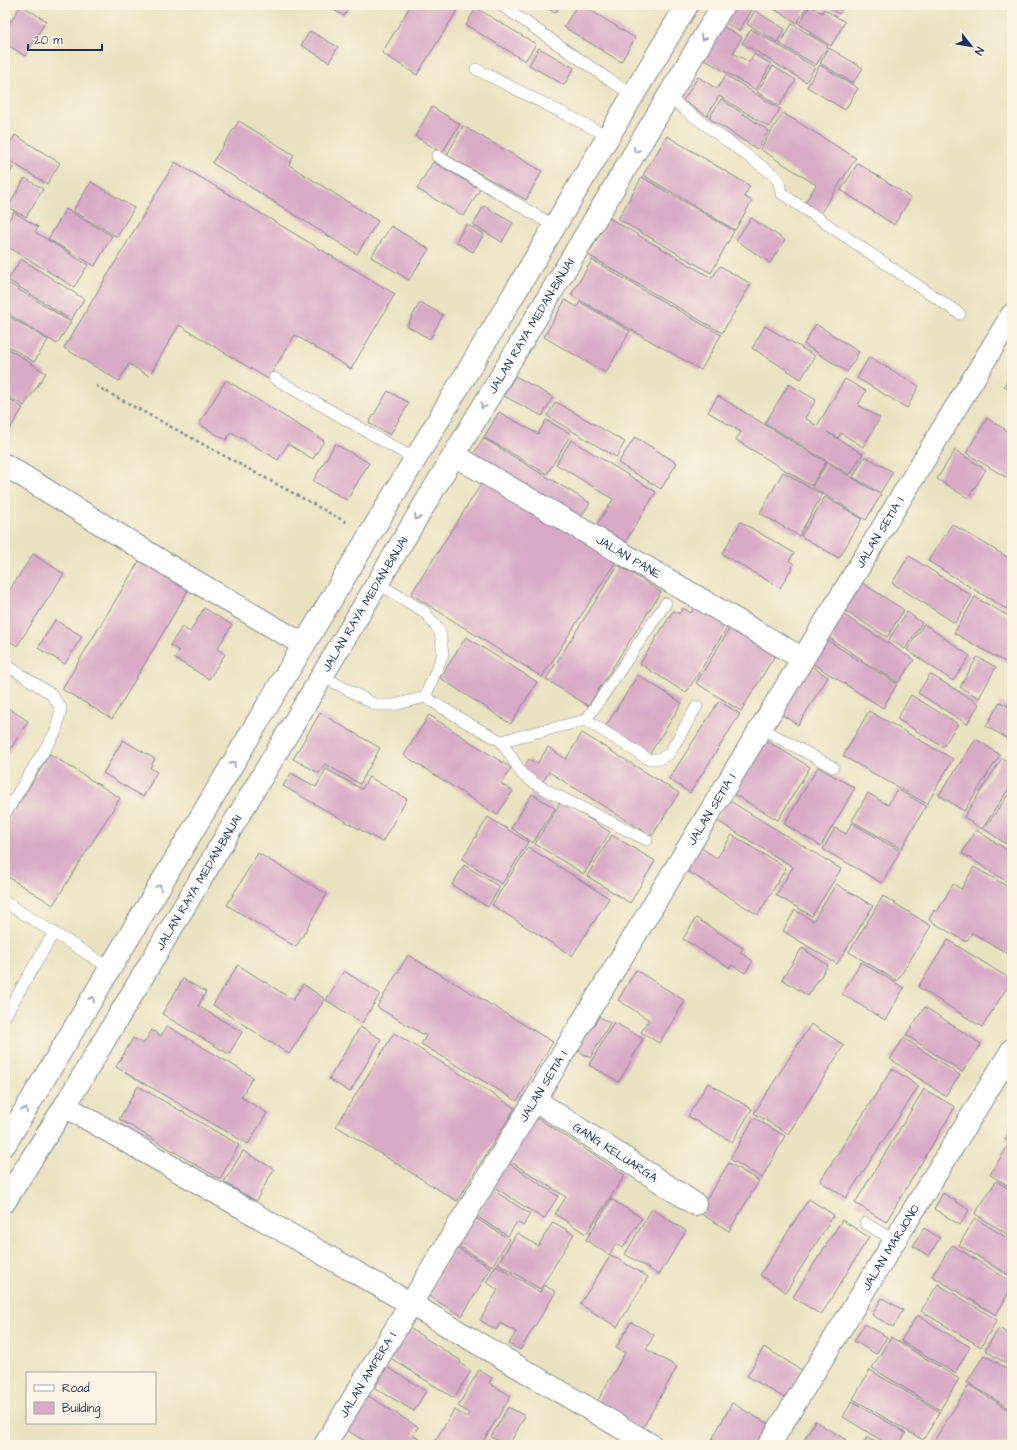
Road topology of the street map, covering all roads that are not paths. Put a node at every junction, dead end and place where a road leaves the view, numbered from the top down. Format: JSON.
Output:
{"nodes":[{"id":1,"x":501,"y":5,"type":"edge"},
{"id":2,"x":687,"y":5,"type":"edge"},
{"id":3,"x":723,"y":5,"type":"edge"},
{"id":4,"x":476,"y":68,"type":"dead end"},
{"id":5,"x":633,"y":95,"type":"junction"},
{"id":6,"x":668,"y":96,"type":"junction"},
{"id":7,"x":608,"y":136,"type":"junction"},
{"id":8,"x":438,"y":156,"type":"dead end"},
{"id":9,"x":554,"y":226,"type":"junction"},
{"id":10,"x":960,"y":314,"type":"dead end"},
{"id":11,"x":1012,"y":315,"type":"edge"},
{"id":12,"x":274,"y":378,"type":"dead end"},
{"id":13,"x":454,"y":455,"type":"junction"},
{"id":14,"x":416,"y":458,"type":"junction"},
{"id":15,"x":5,"y":465,"type":"edge"},
{"id":16,"x":377,"y":583,"type":"junction"},
{"id":17,"x":666,"y":603,"type":"dead end"},
{"id":18,"x":304,"y":644,"type":"junction"},
{"id":19,"x":803,"y":659,"type":"junction"},
{"id":20,"x":5,"y":664,"type":"edge"},
{"id":21,"x":322,"y":676,"type":"junction"},
{"id":22,"x":425,"y":697,"type":"junction"},
{"id":23,"x":698,"y":706,"type":"dead end"},
{"id":24,"x":586,"y":720,"type":"junction"},
{"id":25,"x":761,"y":728,"type":"junction"},
{"id":26,"x":502,"y":741,"type":"junction"},
{"id":27,"x":833,"y":767,"type":"dead end"},
{"id":28,"x":217,"y":790,"type":"junction"},
{"id":29,"x":244,"y":806,"type":"junction"},
{"id":30,"x":5,"y":814,"type":"edge"},
{"id":31,"x":647,"y":840,"type":"dead end"},
{"id":32,"x":5,"y":902,"type":"edge"},
{"id":33,"x":54,"y":932,"type":"junction"},
{"id":34,"x":110,"y":968,"type":"junction"},
{"id":35,"x":5,"y":1016,"type":"edge"},
{"id":36,"x":1012,"y":1050,"type":"edge"},
{"id":37,"x":535,"y":1100,"type":"junction"},
{"id":38,"x":65,"y":1106,"type":"junction"},
{"id":39,"x":5,"y":1144,"type":"edge"},
{"id":40,"x":5,"y":1201,"type":"edge"},
{"id":41,"x":695,"y":1204,"type":"dead end"},
{"id":42,"x":865,"y":1223,"type":"dead end"},
{"id":43,"x":895,"y":1241,"type":"junction"},
{"id":44,"x":411,"y":1304,"type":"junction"},
{"id":45,"x":325,"y":1445,"type":"edge"},
{"id":46,"x":651,"y":1445,"type":"edge"},
{"id":47,"x":769,"y":1445,"type":"edge"}],
"edges":[{"from":1,"to":5,"type":"lane"},
{"from":2,"to":5,"type":"main road"},
{"from":3,"to":6,"type":"main road","name":"JALAN RAYA MEDAN-BINJAI","one_way":true},
{"from":4,"to":7,"type":"lane"},
{"from":5,"to":7,"type":"main road"},
{"from":6,"to":10,"type":"lane"},
{"from":6,"to":13,"type":"main road","name":"JALAN RAYA MEDAN-BINJAI","one_way":true},
{"from":7,"to":9,"type":"main road"},
{"from":8,"to":9,"type":"lane"},
{"from":9,"to":14,"type":"main road"},
{"from":11,"to":19,"type":"main road","name":"JALAN SETIA I"},
{"from":12,"to":14,"type":"lane"},
{"from":13,"to":16,"type":"main road","name":"JALAN RAYA MEDAN-BINJAI","one_way":true},
{"from":13,"to":19,"type":"main road","name":"JALAN PANE"},
{"from":14,"to":18,"type":"main road"},
{"from":15,"to":18,"type":"main road"},
{"from":16,"to":21,"type":"main road","name":"JALAN RAYA MEDAN-BINJAI"},
{"from":16,"to":22,"type":"lane"},
{"from":17,"to":24,"type":"lane"},
{"from":28,"to":18,"type":"main road","one_way":true},
{"from":19,"to":25,"type":"main road","name":"JALAN SETIA I"},
{"from":20,"to":30,"type":"lane"},
{"from":21,"to":22,"type":"lane"},
{"from":21,"to":29,"type":"main road","name":"JALAN RAYA MEDAN-BINJAI"},
{"from":22,"to":26,"type":"lane"},
{"from":23,"to":24,"type":"lane"},
{"from":24,"to":26,"type":"lane"},
{"from":25,"to":27,"type":"lane"},
{"from":25,"to":37,"type":"main road","name":"JALAN SETIA I"},
{"from":26,"to":31,"type":"lane"},
{"from":28,"to":29,"type":"main road"},
{"from":34,"to":28,"type":"main road","one_way":true},
{"from":29,"to":38,"type":"main road","name":"JALAN RAYA MEDAN-BINJAI"},
{"from":32,"to":33,"type":"lane"},
{"from":33,"to":34,"type":"lane"},
{"from":33,"to":35,"type":"lane"},
{"from":39,"to":34,"type":"main road","one_way":true},
{"from":36,"to":43,"type":"main road","name":"JALAN MARJONO"},
{"from":37,"to":41,"type":"main road","name":"GANG KELUARGA"},
{"from":37,"to":44,"type":"main road","name":"JALAN SETIA I"},
{"from":38,"to":40,"type":"main road","name":"JALAN RAYA MEDAN-BINJAI"},
{"from":38,"to":44,"type":"main road"},
{"from":42,"to":43,"type":"lane"},
{"from":43,"to":47,"type":"main road","name":"JALAN MARJONO"},
{"from":44,"to":45,"type":"main road","name":"JALAN AMPERA I"},
{"from":44,"to":46,"type":"main road"}]}
